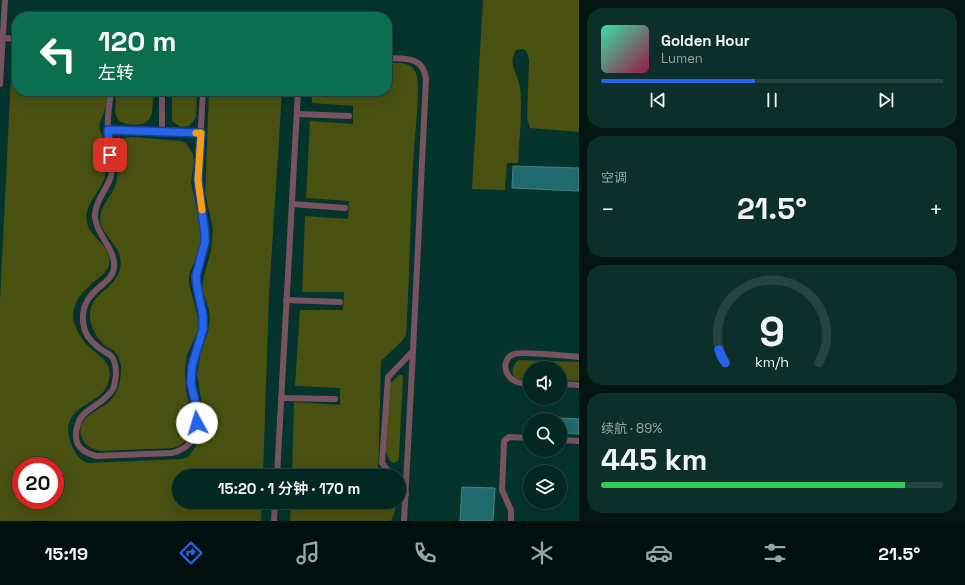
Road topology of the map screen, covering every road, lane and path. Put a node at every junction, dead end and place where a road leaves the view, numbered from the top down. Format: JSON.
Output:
{"nodes":[{"id":1,"x":5,"y":0,"type":"edge"},
{"id":2,"x":3,"y":38,"type":"junction"},
{"id":3,"x":12,"y":39,"type":"edge"},
{"id":4,"x":392,"y":58,"type":"edge"},
{"id":5,"x":0,"y":84,"type":"edge"},
{"id":6,"x":111,"y":96,"type":"edge"},
{"id":7,"x":162,"y":96,"type":"edge"},
{"id":8,"x":203,"y":96,"type":"edge"},
{"id":9,"x":298,"y":96,"type":"edge"},
{"id":10,"x":297,"y":114,"type":"junction"},
{"id":11,"x":349,"y":116,"type":"dead end"},
{"id":12,"x":108,"y":130,"type":"junction"},
{"id":13,"x":162,"y":132,"type":"junction"},
{"id":14,"x":201,"y":133,"type":"junction"},
{"id":15,"x":292,"y":204,"type":"junction"},
{"id":16,"x":345,"y":208,"type":"dead end"},
{"id":17,"x":286,"y":300,"type":"junction"},
{"id":18,"x":340,"y":302,"type":"dead end"},
{"id":19,"x":413,"y":351,"type":"junction"},
{"id":20,"x":579,"y":357,"type":"edge"},
{"id":21,"x":523,"y":383,"type":"edge"},
{"id":22,"x":567,"y":384,"type":"edge"},
{"id":23,"x":579,"y":385,"type":"edge"},
{"id":24,"x":281,"y":398,"type":"junction"},
{"id":25,"x":335,"y":399,"type":"dead end"},
{"id":26,"x":523,"y":438,"type":"edge"},
{"id":27,"x":567,"y":440,"type":"edge"},
{"id":28,"x":579,"y":441,"type":"edge"},
{"id":29,"x":277,"y":469,"type":"edge"},
{"id":30,"x":387,"y":469,"type":"edge"},
{"id":31,"x":406,"y":494,"type":"edge"},
{"id":32,"x":275,"y":509,"type":"edge"},
{"id":33,"x":405,"y":509,"type":"edge"},
{"id":34,"x":274,"y":521,"type":"edge"},
{"id":35,"x":404,"y":521,"type":"edge"},
{"id":36,"x":511,"y":521,"type":"edge"}],
"edges":[{"from":1,"to":2,"type":"lane"},
{"from":2,"to":3,"type":"lane"},
{"from":2,"to":5,"type":"lane"},
{"from":4,"to":19,"type":"lane"},
{"from":6,"to":12,"type":"lane"},
{"from":7,"to":13,"type":"lane"},
{"from":8,"to":14,"type":"lane"},
{"from":9,"to":10,"type":"lane"},
{"from":10,"to":11,"type":"lane"},
{"from":10,"to":15,"type":"lane"},
{"from":12,"to":13,"type":"lane"},
{"from":12,"to":14,"type":"lane"},
{"from":13,"to":14,"type":"lane"},
{"from":15,"to":16,"type":"lane"},
{"from":15,"to":17,"type":"lane"},
{"from":17,"to":18,"type":"lane"},
{"from":17,"to":24,"type":"lane"},
{"from":19,"to":30,"type":"lane"},
{"from":19,"to":31,"type":"lane"},
{"from":20,"to":21,"type":"lane"},
{"from":22,"to":23,"type":"lane"},
{"from":24,"to":25,"type":"lane"},
{"from":24,"to":29,"type":"lane"},
{"from":26,"to":36,"type":"lane"},
{"from":27,"to":28,"type":"lane"},
{"from":32,"to":34,"type":"lane"},
{"from":33,"to":35,"type":"lane"}]}
